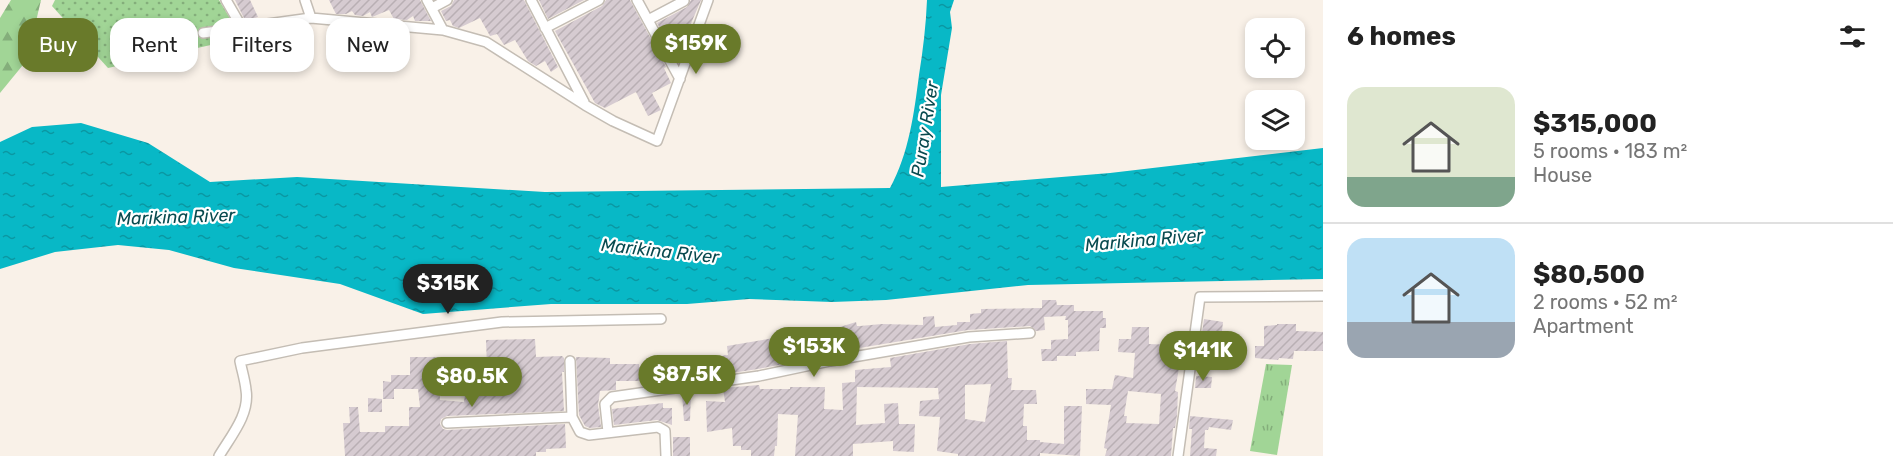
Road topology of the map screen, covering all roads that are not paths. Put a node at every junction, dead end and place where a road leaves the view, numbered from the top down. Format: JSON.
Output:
{"nodes":[{"id":1,"x":226,"y":0,"type":"edge"},
{"id":2,"x":305,"y":0,"type":"edge"},
{"id":3,"x":447,"y":0,"type":"edge"},
{"id":4,"x":531,"y":0,"type":"edge"},
{"id":5,"x":599,"y":0,"type":"edge"},
{"id":6,"x":638,"y":0,"type":"edge"},
{"id":7,"x":708,"y":0,"type":"edge"},
{"id":8,"x":684,"y":1,"type":"edge"},
{"id":9,"x":430,"y":4,"type":"edge"},
{"id":10,"x":236,"y":18,"type":"edge"},
{"id":11,"x":311,"y":18,"type":"edge"},
{"id":12,"x":314,"y":18,"type":"edge"},
{"id":13,"x":648,"y":20,"type":"junction"},
{"id":14,"x":545,"y":28,"type":"junction"},
{"id":15,"x":443,"y":30,"type":"junction"},
{"id":16,"x":210,"y":32,"type":"edge"},
{"id":17,"x":203,"y":33,"type":"dead end"},
{"id":18,"x":680,"y":79,"type":"junction"},
{"id":19,"x":585,"y":105,"type":"junction"},
{"id":20,"x":1323,"y":296,"type":"edge"},
{"id":21,"x":661,"y":319,"type":"dead end"},
{"id":22,"x":1030,"y":333,"type":"dead end"},
{"id":23,"x":570,"y":360,"type":"dead end"},
{"id":24,"x":572,"y":417,"type":"junction"},
{"id":25,"x":447,"y":423,"type":"dead end"},
{"id":26,"x":608,"y":432,"type":"junction"},
{"id":27,"x":219,"y":456,"type":"edge"},
{"id":28,"x":666,"y":456,"type":"edge"},
{"id":29,"x":1178,"y":456,"type":"edge"}],
"edges":[{"from":1,"to":10,"type":"street"},
{"from":2,"to":11,"type":"street"},
{"from":3,"to":9,"type":"street"},
{"from":4,"to":14,"type":"street"},
{"from":5,"to":14,"type":"street"},
{"from":6,"to":13,"type":"street"},
{"from":7,"to":18,"type":"street"},
{"from":8,"to":13,"type":"street"},
{"from":9,"to":15,"type":"street"},
{"from":12,"to":15,"type":"street"},
{"from":13,"to":18,"type":"street"},
{"from":14,"to":19,"type":"street"},
{"from":15,"to":19,"type":"street"},
{"from":16,"to":17,"type":"street"},
{"from":18,"to":19,"type":"street"},
{"from":20,"to":29,"type":"street"},
{"from":21,"to":27,"type":"street"},
{"from":22,"to":26,"type":"street"},
{"from":23,"to":24,"type":"street"},
{"from":24,"to":25,"type":"street"},
{"from":24,"to":26,"type":"street"},
{"from":26,"to":28,"type":"street"}]}
